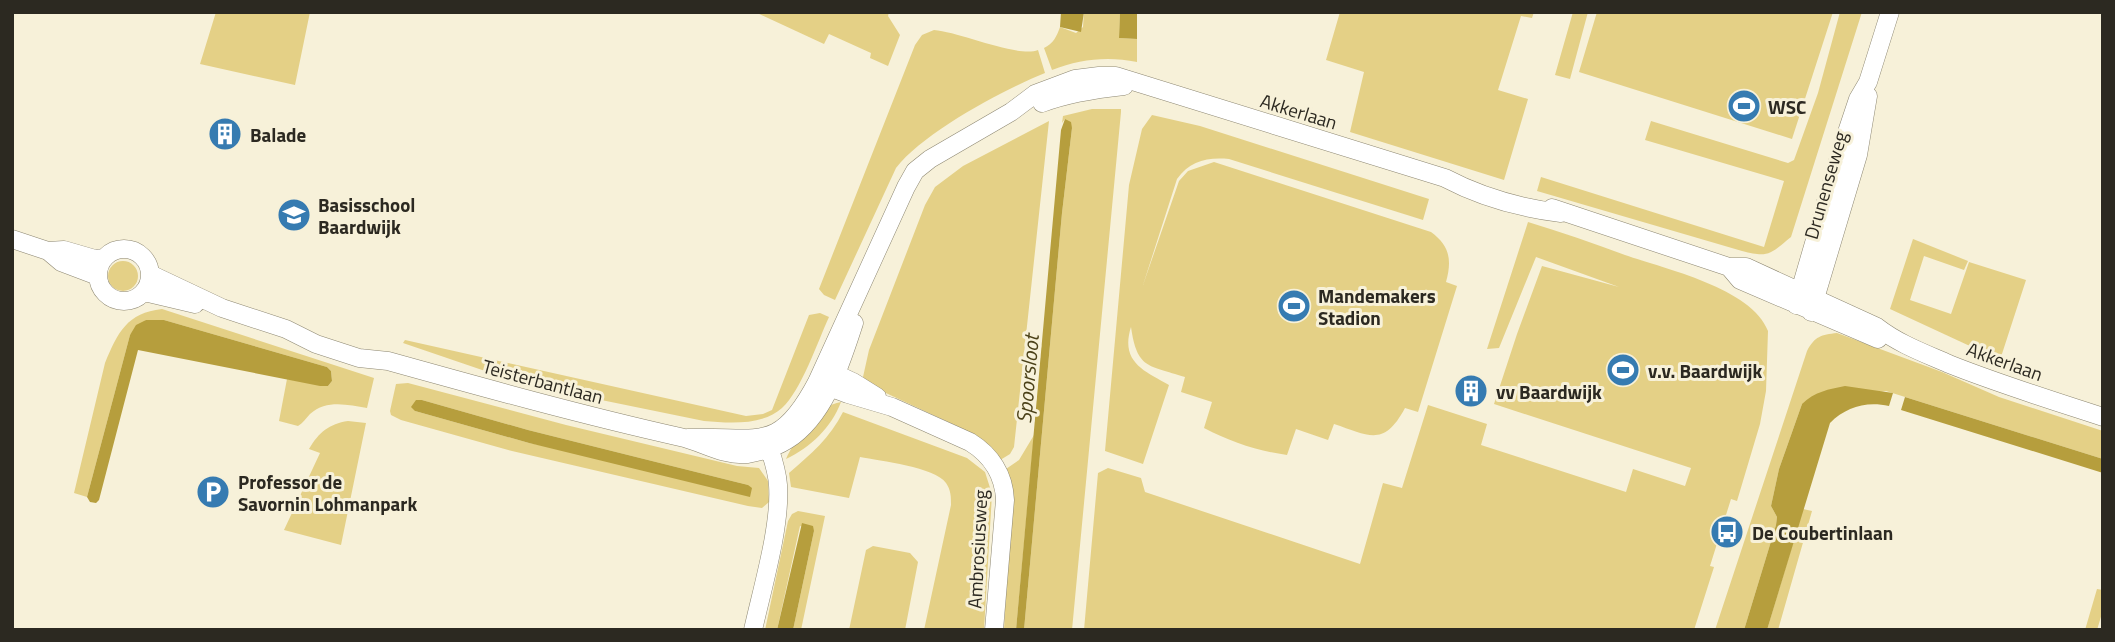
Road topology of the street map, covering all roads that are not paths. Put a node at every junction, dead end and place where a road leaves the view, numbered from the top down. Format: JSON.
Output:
{"nodes":[{"id":1,"x":1890,"y":12,"type":"edge"},
{"id":2,"x":12,"y":239,"type":"edge"},
{"id":3,"x":48,"y":251,"type":"junction"},
{"id":4,"x":104,"y":258,"type":"junction"},
{"id":5,"x":150,"y":274,"type":"junction"},
{"id":6,"x":97,"y":276,"type":"junction"},
{"id":7,"x":144,"y":292,"type":"junction"},
{"id":8,"x":1805,"y":301,"type":"junction"},
{"id":9,"x":222,"y":308,"type":"junction"},
{"id":10,"x":826,"y":378,"type":"junction"},
{"id":11,"x":2103,"y":417,"type":"edge"},
{"id":12,"x":768,"y":442,"type":"junction"},
{"id":13,"x":753,"y":630,"type":"edge"},
{"id":14,"x":994,"y":630,"type":"edge"}],
"edges":[{"from":1,"to":8,"type":"street","name":"Drunenseweg"},
{"from":2,"to":3,"type":"street"},
{"from":3,"to":4,"type":"street"},
{"from":3,"to":6,"type":"street"},
{"from":4,"to":5,"type":"street"},
{"from":4,"to":6,"type":"street"},
{"from":5,"to":7,"type":"street"},
{"from":5,"to":9,"type":"street","name":"Teisterbantlaan"},
{"from":6,"to":7,"type":"street"},
{"from":7,"to":9,"type":"street","name":"Teisterbantlaan"},
{"from":8,"to":10,"type":"street","name":"Akkerlaan"},
{"from":8,"to":11,"type":"street","name":"Akkerlaan"},
{"from":9,"to":12,"type":"street","name":"Teisterbantlaan"},
{"from":10,"to":12,"type":"street"},
{"from":10,"to":14,"type":"street","name":"Ambrosiusweg"},
{"from":12,"to":13,"type":"street"}]}
